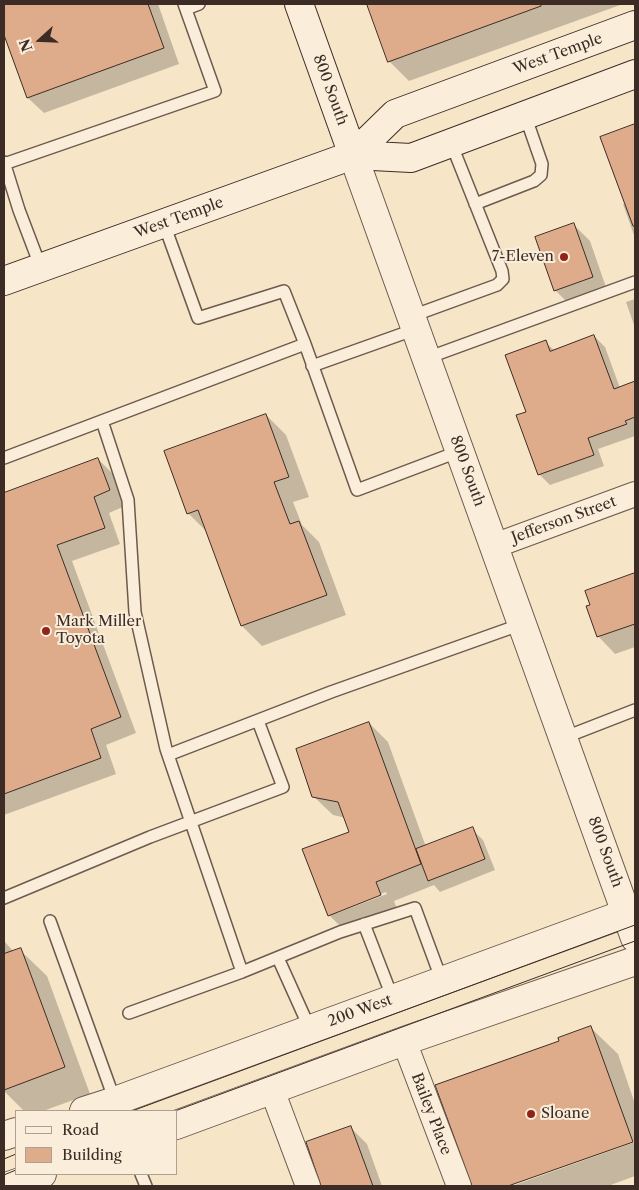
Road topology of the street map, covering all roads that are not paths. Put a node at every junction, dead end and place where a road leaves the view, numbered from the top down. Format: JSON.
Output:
{"nodes":[{"id":1,"x":199,"y":4,"type":"edge"},
{"id":2,"x":299,"y":4,"type":"edge"},
{"id":3,"x":185,"y":6,"type":"edge"},
{"id":4,"x":635,"y":26,"type":"edge"},
{"id":5,"x":635,"y":74,"type":"edge"},
{"id":6,"x":525,"y":115,"type":"junction"},
{"id":7,"x":451,"y":143,"type":"junction"},
{"id":8,"x":353,"y":155,"type":"junction"},
{"id":9,"x":4,"y":163,"type":"edge"},
{"id":10,"x":475,"y":204,"type":"junction"},
{"id":11,"x":164,"y":224,"type":"junction"},
{"id":12,"x":41,"y":268,"type":"junction"},
{"id":13,"x":4,"y":281,"type":"edge"},
{"id":14,"x":635,"y":282,"type":"edge"},
{"id":15,"x":414,"y":323,"type":"junction"},
{"id":16,"x":305,"y":344,"type":"junction"},
{"id":17,"x":427,"y":358,"type":"junction"},
{"id":18,"x":312,"y":366,"type":"junction"},
{"id":19,"x":102,"y":421,"type":"junction"},
{"id":20,"x":460,"y":451,"type":"junction"},
{"id":21,"x":4,"y":458,"type":"edge"},
{"id":22,"x":635,"y":494,"type":"edge"},
{"id":23,"x":494,"y":546,"type":"junction"},
{"id":24,"x":522,"y":624,"type":"junction"},
{"id":25,"x":635,"y":710,"type":"edge"},
{"id":26,"x":258,"y":721,"type":"junction"},
{"id":27,"x":563,"y":738,"type":"junction"},
{"id":28,"x":168,"y":755,"type":"junction"},
{"id":29,"x":191,"y":821,"type":"junction"},
{"id":30,"x":4,"y":898,"type":"edge"},
{"id":31,"x":632,"y":920,"type":"edge"},
{"id":32,"x":50,"y":921,"type":"dead end"},
{"id":33,"x":364,"y":924,"type":"junction"},
{"id":34,"x":278,"y":958,"type":"junction"},
{"id":35,"x":635,"y":960,"type":"edge"},
{"id":36,"x":242,"y":972,"type":"junction"},
{"id":37,"x":442,"y":981,"type":"junction"},
{"id":38,"x":393,"y":999,"type":"junction"},
{"id":39,"x":129,"y":1013,"type":"dead end"},
{"id":40,"x":310,"y":1030,"type":"junction"},
{"id":41,"x":404,"y":1041,"type":"junction"},
{"id":42,"x":272,"y":1090,"type":"junction"},
{"id":43,"x":115,"y":1101,"type":"junction"},
{"id":44,"x":87,"y":1110,"type":"edge"},
{"id":45,"x":178,"y":1124,"type":"edge"},
{"id":46,"x":308,"y":1186,"type":"edge"},
{"id":47,"x":459,"y":1186,"type":"edge"}],
"edges":[{"from":1,"to":3,"type":"lane"},
{"from":2,"to":8,"type":"street","name":"800 South"},
{"from":3,"to":9,"type":"lane"},
{"from":4,"to":8,"type":"street","name":"West Temple"},
{"from":5,"to":6,"type":"street","name":"West Temple"},
{"from":6,"to":7,"type":"street","name":"West Temple"},
{"from":6,"to":10,"type":"lane"},
{"from":7,"to":8,"type":"street","name":"West Temple"},
{"from":7,"to":10,"type":"lane"},
{"from":8,"to":11,"type":"street","name":"West Temple"},
{"from":8,"to":15,"type":"street","name":"800 South"},
{"from":9,"to":12,"type":"lane"},
{"from":10,"to":15,"type":"lane"},
{"from":11,"to":12,"type":"street","name":"West Temple"},
{"from":11,"to":16,"type":"lane"},
{"from":12,"to":13,"type":"street","name":"West Temple"},
{"from":14,"to":17,"type":"lane"},
{"from":15,"to":17,"type":"street","name":"800 South"},
{"from":15,"to":18,"type":"lane"},
{"from":16,"to":18,"type":"lane"},
{"from":16,"to":19,"type":"lane"},
{"from":17,"to":20,"type":"street","name":"800 South"},
{"from":18,"to":20,"type":"lane"},
{"from":19,"to":21,"type":"lane"},
{"from":19,"to":28,"type":"lane"},
{"from":20,"to":23,"type":"street","name":"800 South"},
{"from":22,"to":23,"type":"street","name":"Jefferson Street"},
{"from":23,"to":24,"type":"street","name":"800 South"},
{"from":24,"to":26,"type":"lane"},
{"from":24,"to":27,"type":"street","name":"800 South"},
{"from":25,"to":27,"type":"lane"},
{"from":26,"to":28,"type":"lane"},
{"from":26,"to":29,"type":"lane"},
{"from":27,"to":31,"type":"street","name":"800 South"},
{"from":28,"to":29,"type":"lane"},
{"from":29,"to":30,"type":"lane"},
{"from":29,"to":36,"type":"lane"},
{"from":31,"to":37,"type":"street","name":"200 West"},
{"from":32,"to":43,"type":"lane"},
{"from":33,"to":34,"type":"lane"},
{"from":33,"to":37,"type":"lane"},
{"from":33,"to":38,"type":"lane"},
{"from":34,"to":36,"type":"lane"},
{"from":34,"to":40,"type":"lane"},
{"from":35,"to":41,"type":"street"},
{"from":36,"to":39,"type":"lane"},
{"from":37,"to":38,"type":"street","name":"200 West"},
{"from":38,"to":40,"type":"street","name":"200 West"},
{"from":40,"to":43,"type":"street","name":"200 West"},
{"from":41,"to":42,"type":"street"},
{"from":41,"to":47,"type":"street","name":"Bailey Place"},
{"from":42,"to":45,"type":"street"},
{"from":42,"to":46,"type":"street"},
{"from":43,"to":44,"type":"street","name":"200 West"}]}
